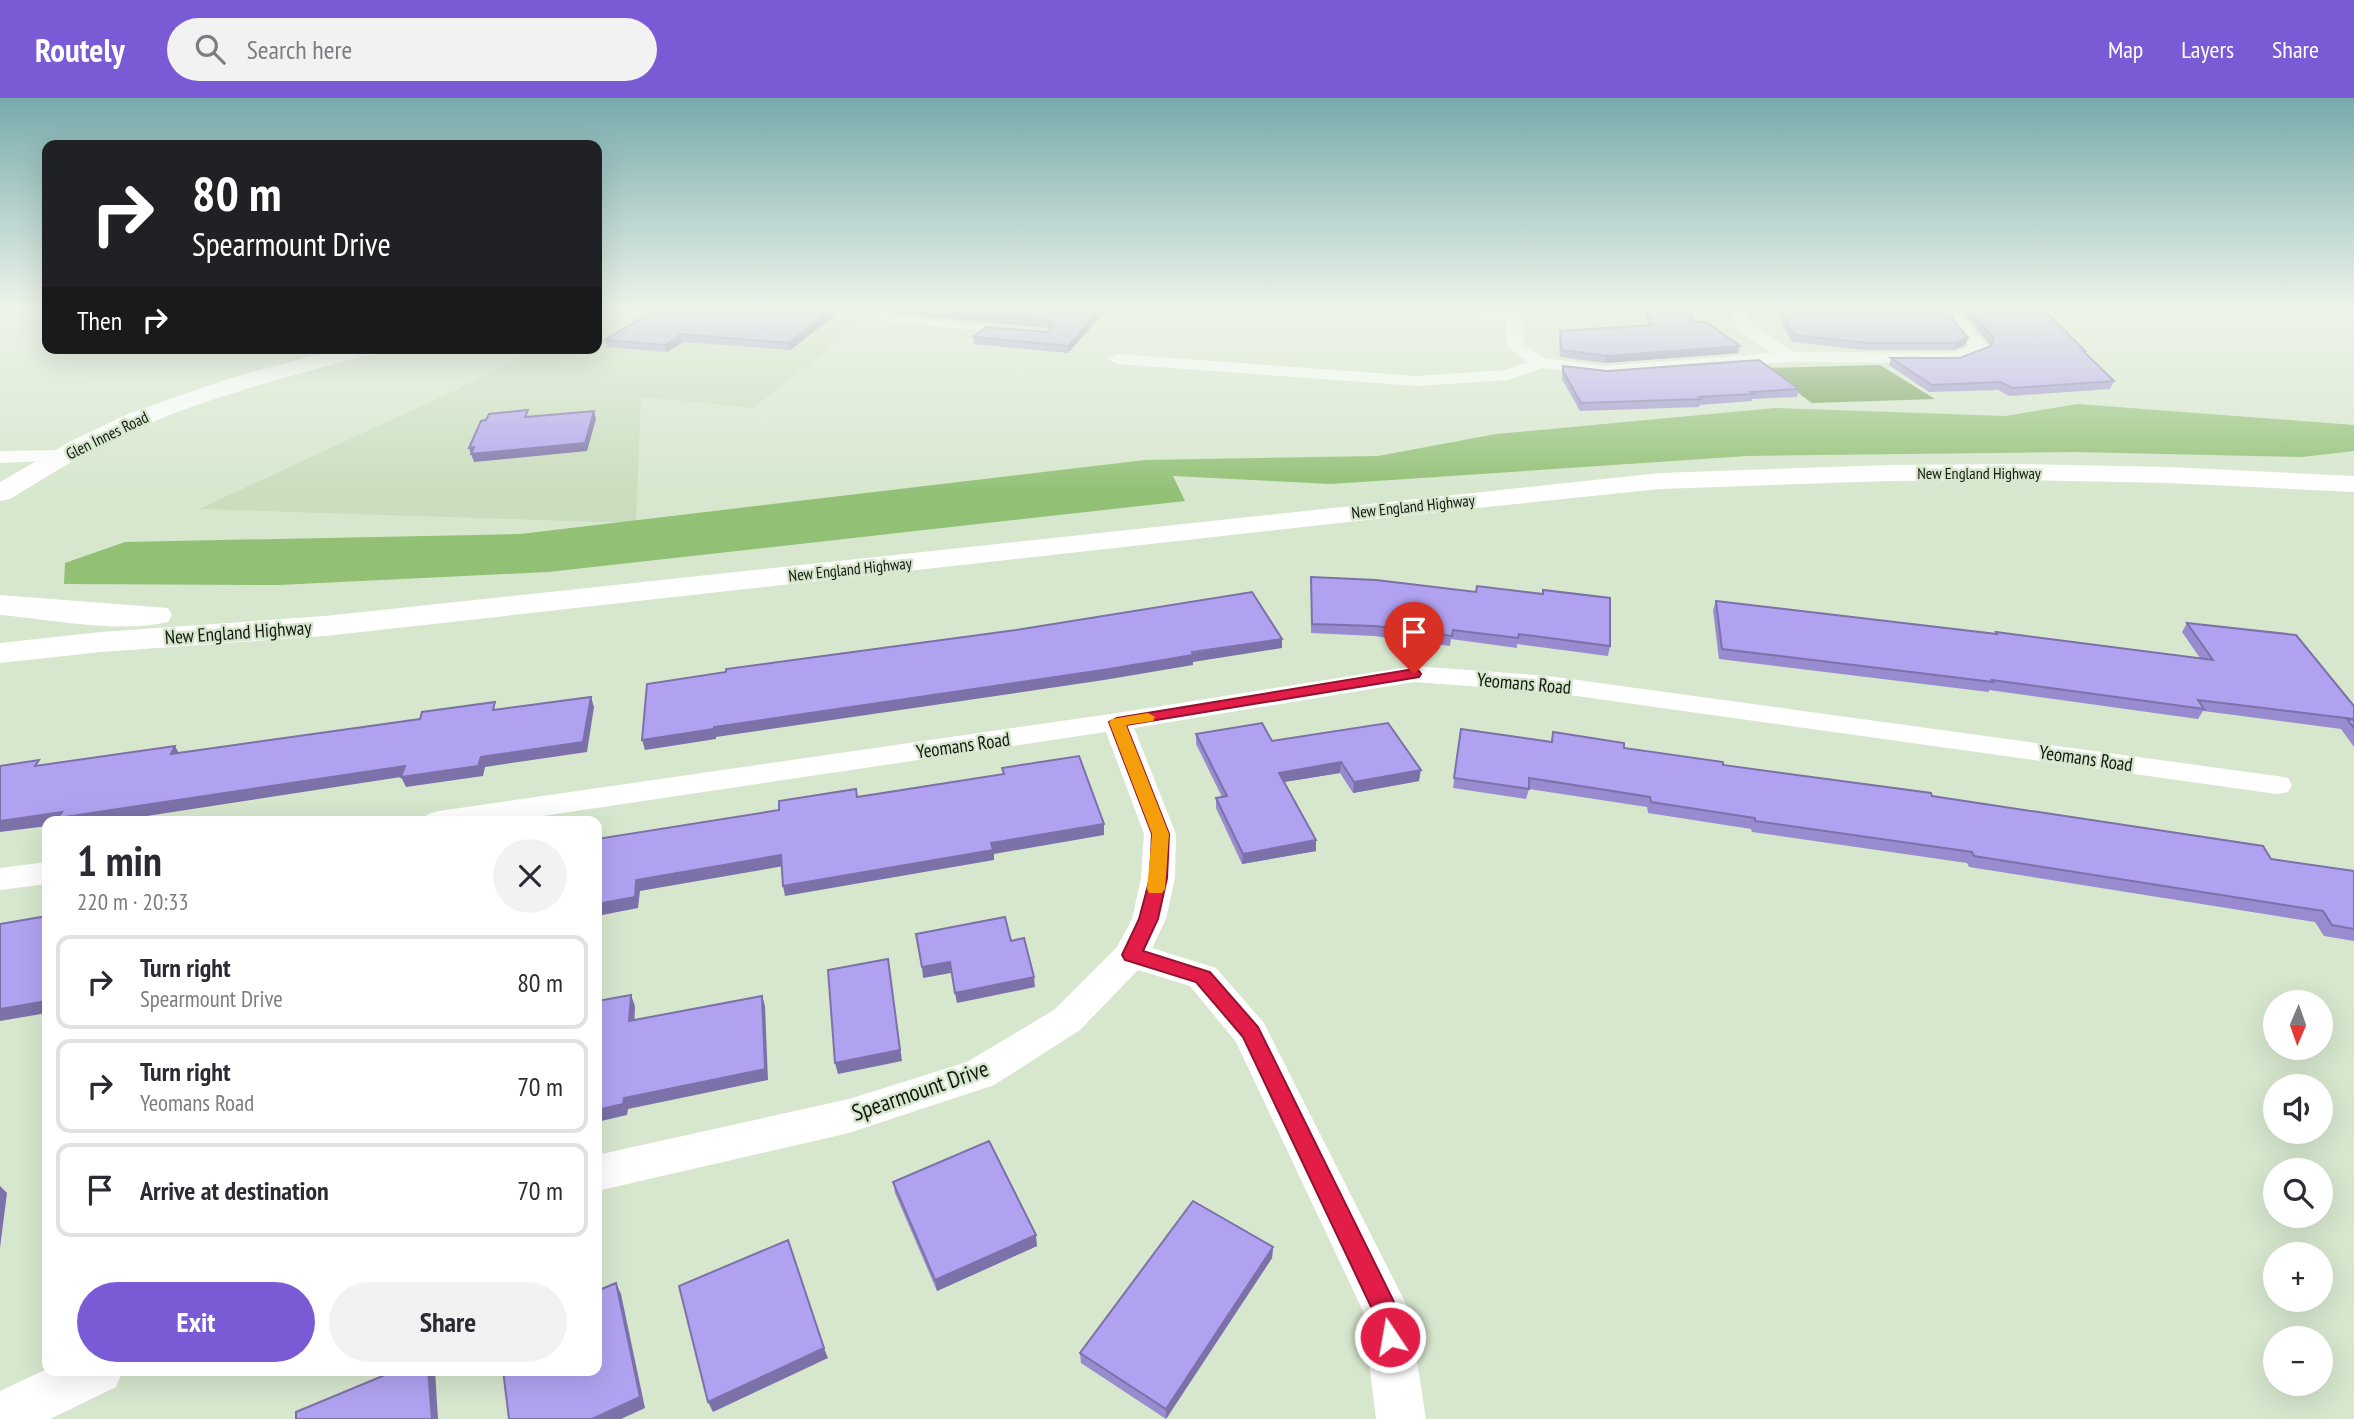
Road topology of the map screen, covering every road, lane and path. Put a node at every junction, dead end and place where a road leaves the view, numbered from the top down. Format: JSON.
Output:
{"nodes":[{"id":1,"x":289,"y":371,"type":"edge"},
{"id":2,"x":1276,"y":371,"type":"edge"},
{"id":3,"x":1520,"y":371,"type":"edge"},
{"id":4,"x":0,"y":457,"type":"edge"},
{"id":5,"x":55,"y":461,"type":"junction"},
{"id":6,"x":2354,"y":484,"type":"edge"},
{"id":7,"x":0,"y":493,"type":"edge"},
{"id":8,"x":0,"y":508,"type":"edge"},
{"id":9,"x":0,"y":605,"type":"edge"},
{"id":10,"x":476,"y":608,"type":"junction"},
{"id":11,"x":0,"y":653,"type":"edge"},
{"id":12,"x":1117,"y":722,"type":"junction"},
{"id":13,"x":2277,"y":785,"type":"dead end"},
{"id":14,"x":473,"y":816,"type":"edge"},
{"id":15,"x":42,"y":874,"type":"edge"},
{"id":16,"x":0,"y":879,"type":"edge"},
{"id":17,"x":1131,"y":955,"type":"junction"},
{"id":18,"x":602,"y":1172,"type":"edge"},
{"id":19,"x":86,"y":1376,"type":"edge"},
{"id":20,"x":0,"y":1417,"type":"edge"},
{"id":21,"x":1401,"y":1419,"type":"edge"}],
"edges":[{"from":1,"to":5,"type":"main road","name":"Glen Innes Road"},
{"from":2,"to":3,"type":"street"},
{"from":4,"to":5,"type":"street"},
{"from":5,"to":7,"type":"main road","name":"Glen Innes Road"},
{"from":5,"to":8,"type":"main road","name":"Glen Innes Road"},
{"from":6,"to":10,"type":"main road","name":"New England Highway"},
{"from":9,"to":10,"type":"main road","name":"New England Highway"},
{"from":10,"to":11,"type":"main road","name":"New England Highway"},
{"from":12,"to":13,"type":"street","name":"Yeomans Road"},
{"from":12,"to":14,"type":"street","name":"Yeomans Road"},
{"from":12,"to":17,"type":"street","name":"Spearmount Drive"},
{"from":15,"to":16,"type":"street"},
{"from":17,"to":18,"type":"street","name":"Spearmount Drive"},
{"from":17,"to":21,"type":"street"},
{"from":19,"to":20,"type":"street"}]}
